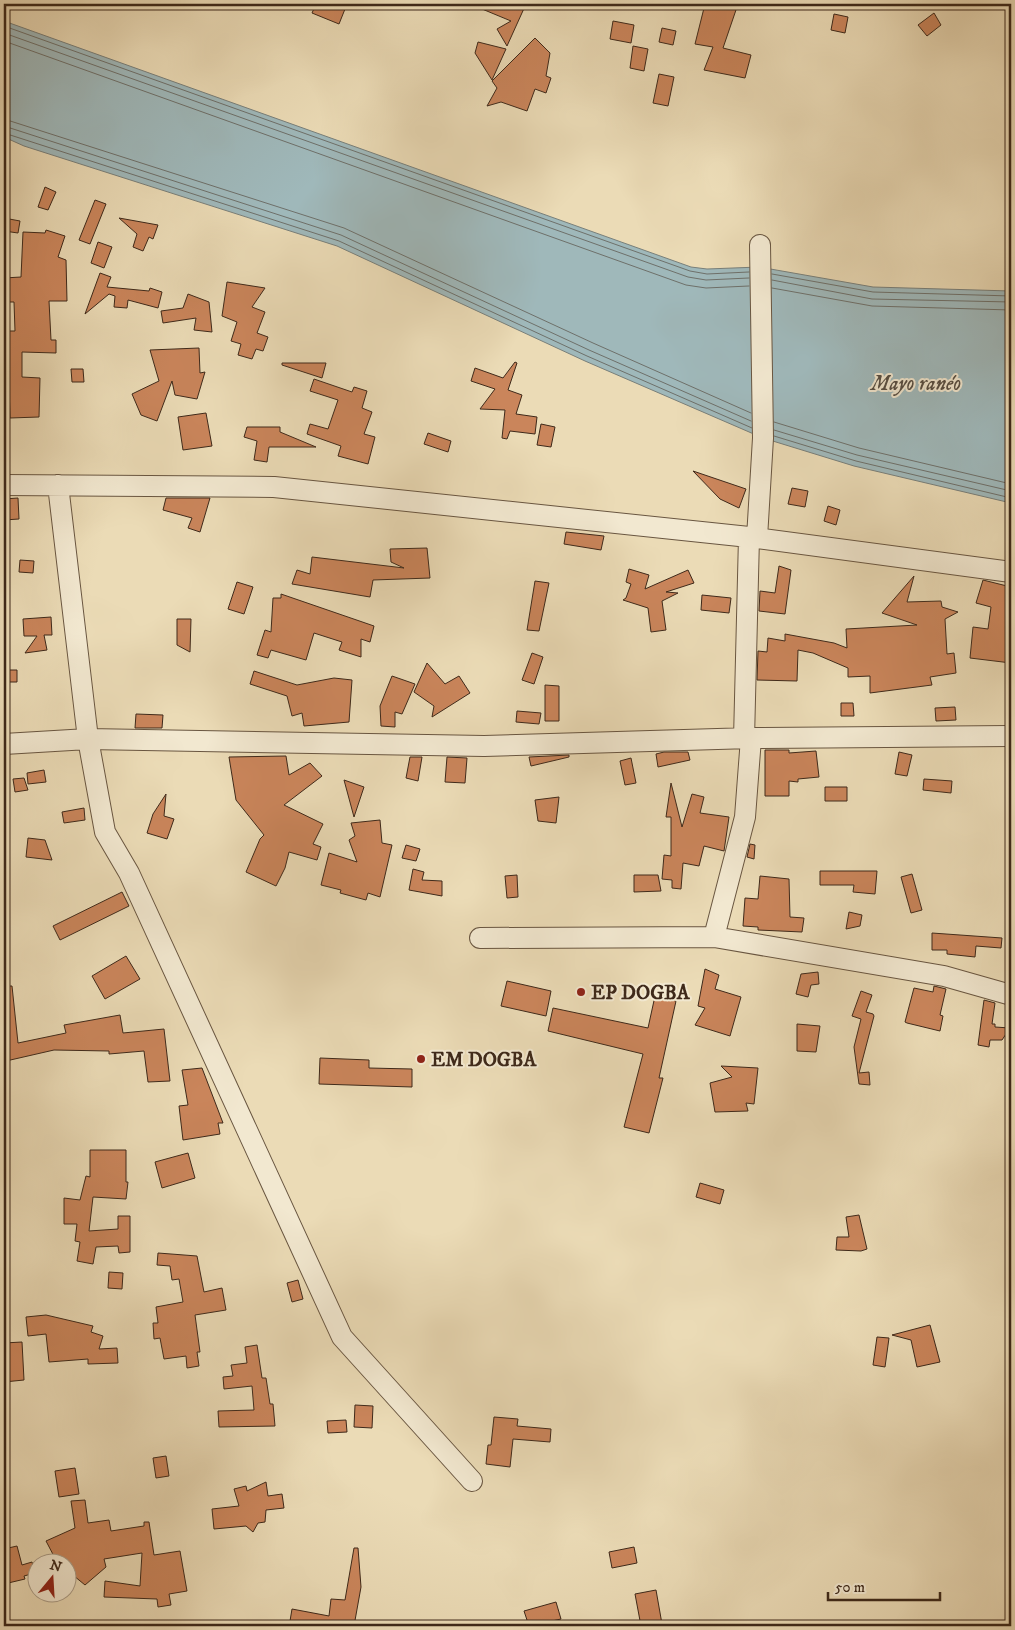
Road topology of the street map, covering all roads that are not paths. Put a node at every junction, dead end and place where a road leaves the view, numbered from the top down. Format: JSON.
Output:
{"nodes":[{"id":1,"x":760,"y":245,"type":"dead end"},
{"id":2,"x":4,"y":485,"type":"edge"},
{"id":3,"x":58,"y":485,"type":"junction"},
{"id":4,"x":753,"y":538,"type":"junction"},
{"id":5,"x":1011,"y":572,"type":"edge"},
{"id":6,"x":1011,"y":736,"type":"edge"},
{"id":7,"x":88,"y":739,"type":"junction"},
{"id":8,"x":748,"y":739,"type":"junction"},
{"id":9,"x":4,"y":744,"type":"edge"},
{"id":10,"x":714,"y":937,"type":"junction"},
{"id":11,"x":480,"y":938,"type":"dead end"},
{"id":12,"x":1011,"y":995,"type":"edge"},
{"id":13,"x":472,"y":1481,"type":"dead end"}],
"edges":[{"from":1,"to":4,"type":"street"},
{"from":2,"to":3,"type":"street"},
{"from":3,"to":4,"type":"street"},
{"from":3,"to":7,"type":"street"},
{"from":4,"to":5,"type":"street"},
{"from":4,"to":8,"type":"street"},
{"from":6,"to":8,"type":"street"},
{"from":7,"to":8,"type":"street"},
{"from":7,"to":9,"type":"street"},
{"from":7,"to":13,"type":"street"},
{"from":8,"to":10,"type":"street"},
{"from":10,"to":11,"type":"street"},
{"from":10,"to":12,"type":"street"}]}
